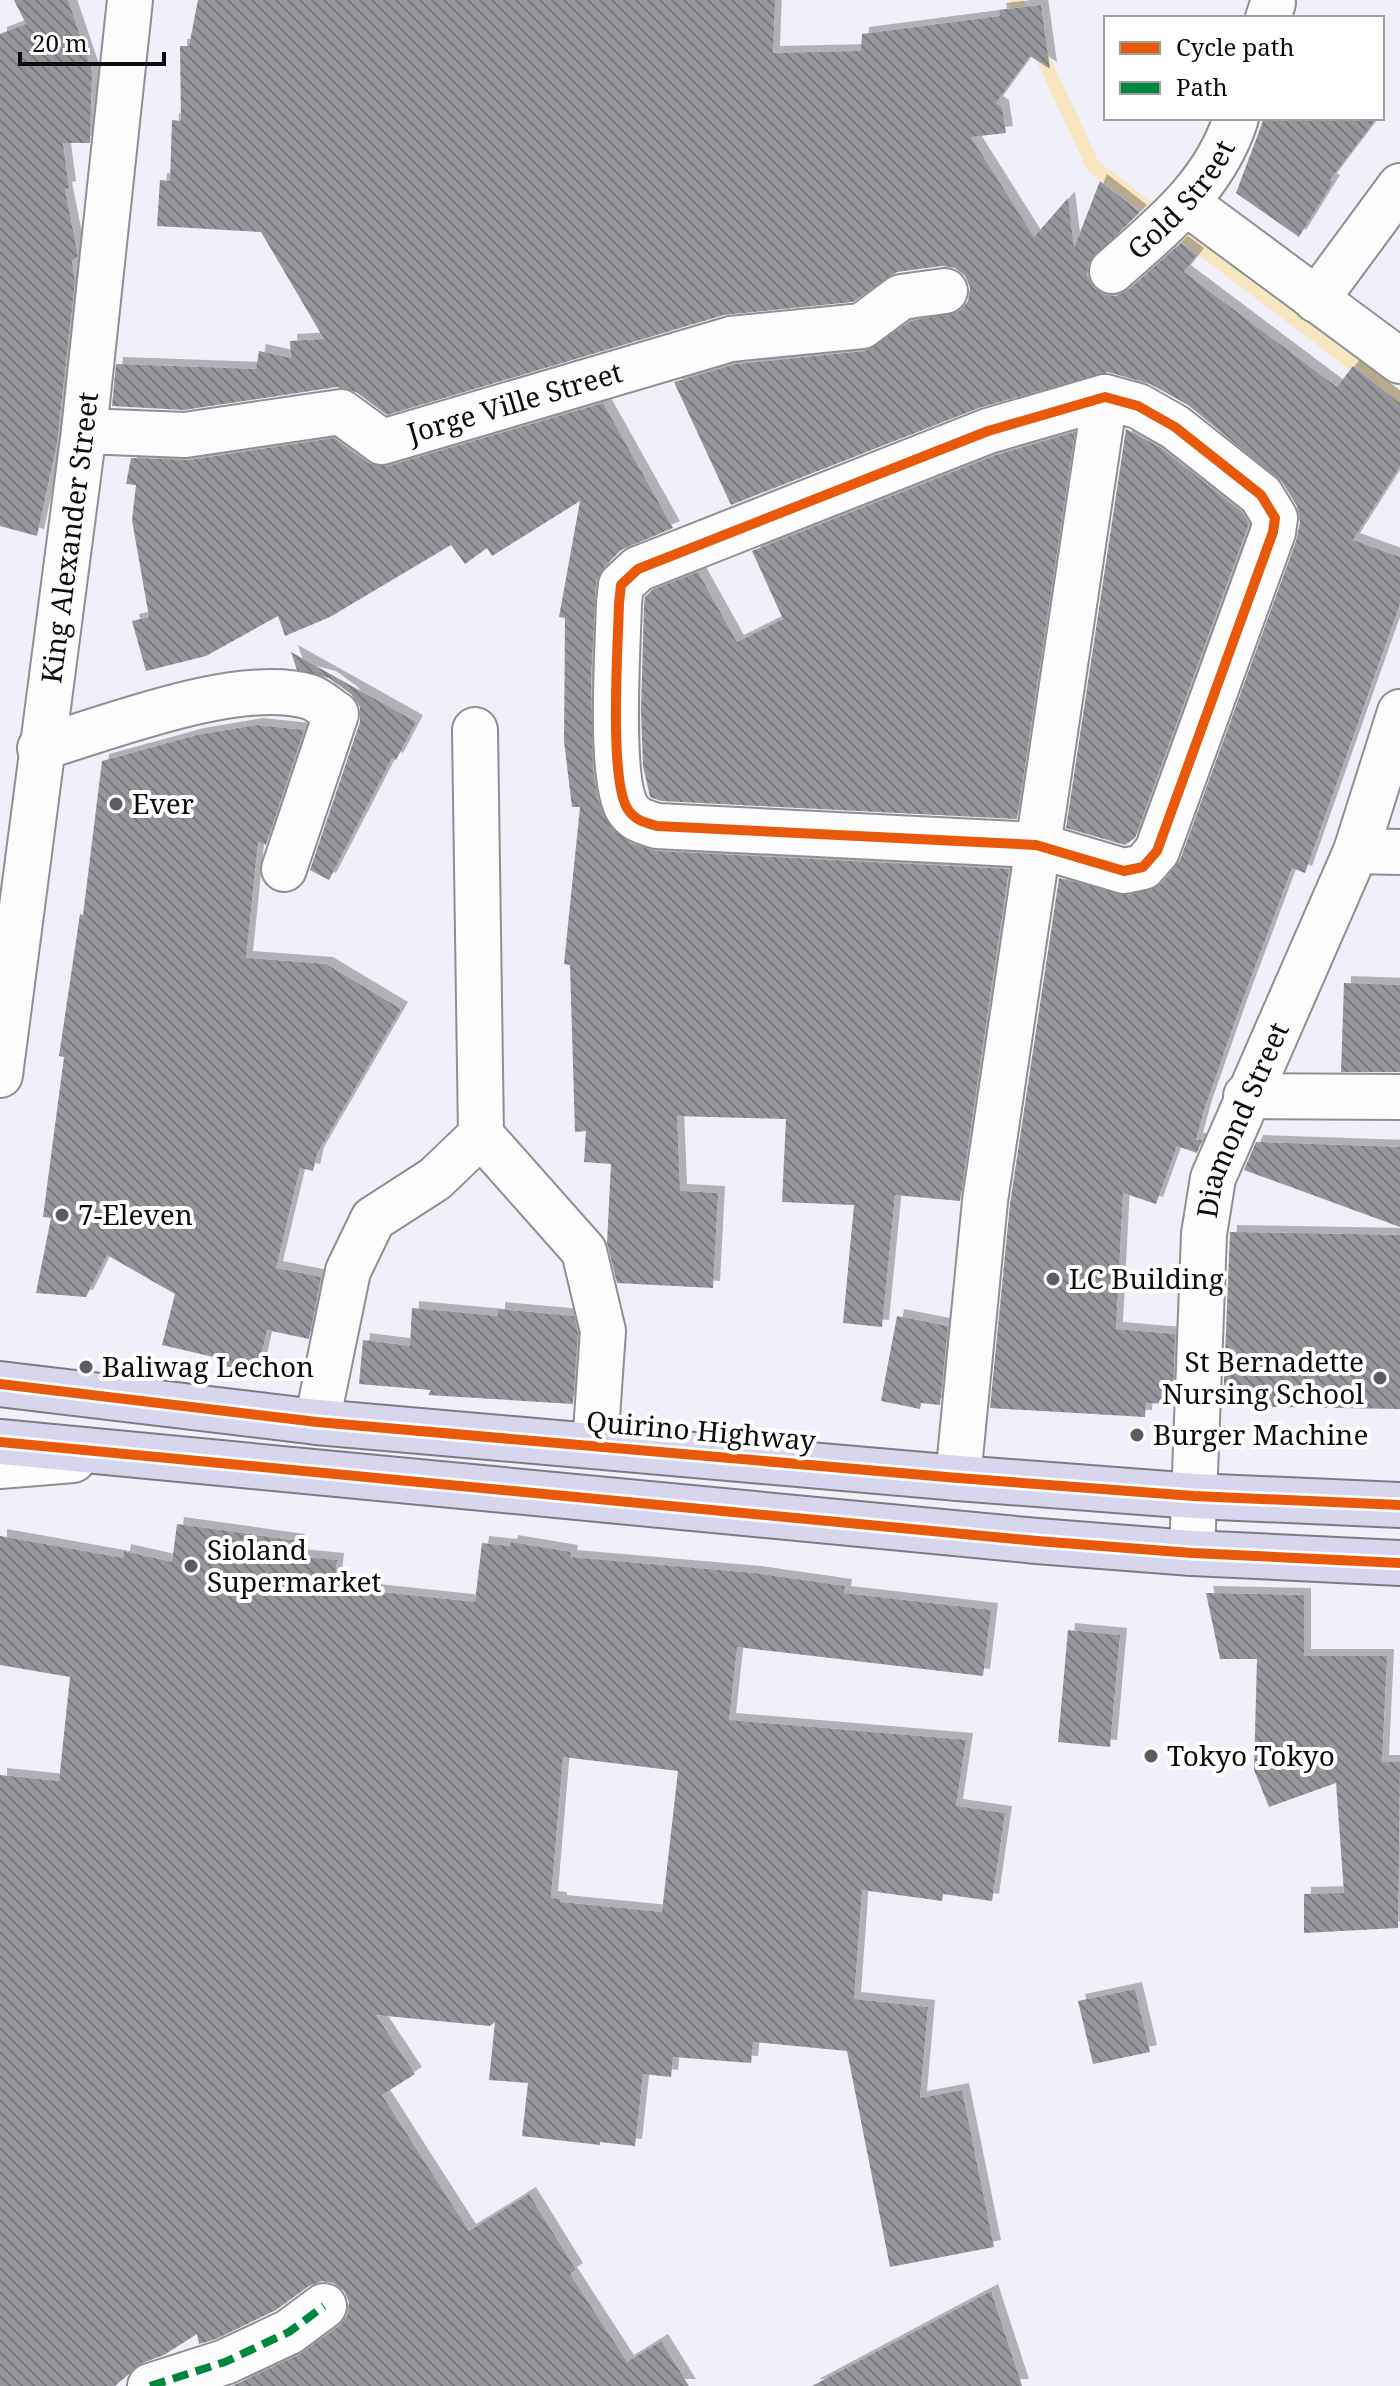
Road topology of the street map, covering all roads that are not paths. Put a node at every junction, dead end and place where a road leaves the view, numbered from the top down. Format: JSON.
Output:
{"nodes":[{"id":1,"x":130,"y":0,"type":"edge"},
{"id":2,"x":1235,"y":120,"type":"edge"},
{"id":3,"x":1400,"y":186,"type":"edge"},
{"id":4,"x":1188,"y":204,"type":"junction"},
{"id":5,"x":1112,"y":271,"type":"dead end"},
{"id":6,"x":945,"y":291,"type":"dead end"},
{"id":7,"x":1316,"y":300,"type":"junction"},
{"id":8,"x":1400,"y":361,"type":"edge"},
{"id":9,"x":1105,"y":397,"type":"junction"},
{"id":10,"x":84,"y":431,"type":"junction"},
{"id":11,"x":1400,"y":712,"type":"edge"},
{"id":12,"x":475,"y":730,"type":"dead end"},
{"id":13,"x":40,"y":748,"type":"junction"},
{"id":14,"x":1036,"y":845,"type":"junction"},
{"id":15,"x":1356,"y":851,"type":"junction"},
{"id":16,"x":1400,"y":852,"type":"edge"},
{"id":17,"x":284,"y":869,"type":"dead end"},
{"id":18,"x":0,"y":1075,"type":"edge"},
{"id":19,"x":1246,"y":1096,"type":"junction"},
{"id":20,"x":1400,"y":1097,"type":"edge"},
{"id":21,"x":481,"y":1135,"type":"junction"},
{"id":22,"x":1177,"y":1227,"type":"dead end"},
{"id":23,"x":0,"y":1384,"type":"edge"},
{"id":24,"x":317,"y":1422,"type":"junction"},
{"id":25,"x":0,"y":1442,"type":"edge"},
{"id":26,"x":595,"y":1446,"type":"junction"},
{"id":27,"x":118,"y":1456,"type":"junction"},
{"id":28,"x":0,"y":1466,"type":"edge"},
{"id":29,"x":958,"y":1478,"type":"junction"},
{"id":30,"x":1179,"y":1494,"type":"junction"},
{"id":31,"x":1400,"y":1505,"type":"edge"},
{"id":32,"x":1192,"y":1553,"type":"junction"},
{"id":33,"x":1400,"y":1563,"type":"edge"},
{"id":34,"x":324,"y":2306,"type":"dead end"},
{"id":35,"x":150,"y":2386,"type":"edge"}],
"edges":[{"from":1,"to":10,"type":"street","name":"King Alexander Street"},
{"from":2,"to":4,"type":"street","name":"Gold Street"},
{"from":3,"to":7,"type":"street"},
{"from":4,"to":5,"type":"street","name":"Gold Street"},
{"from":4,"to":7,"type":"street"},
{"from":6,"to":10,"type":"street","name":"Jorge Ville Street"},
{"from":7,"to":8,"type":"street"},
{"from":9,"to":14,"type":"street"},
{"from":9,"to":14,"type":"street"},
{"from":9,"to":14,"type":"street"},
{"from":10,"to":13,"type":"street","name":"King Alexander Street"},
{"from":11,"to":15,"type":"street","name":"Diamond Street"},
{"from":12,"to":21,"type":"street"},
{"from":13,"to":17,"type":"street"},
{"from":13,"to":18,"type":"street","name":"King Alexander Street"},
{"from":14,"to":29,"type":"street"},
{"from":15,"to":16,"type":"street"},
{"from":15,"to":19,"type":"street","name":"Diamond Street"},
{"from":19,"to":20,"type":"street"},
{"from":19,"to":30,"type":"street","name":"Diamond Street"},
{"from":21,"to":24,"type":"street"},
{"from":21,"to":26,"type":"street"},
{"from":22,"to":30,"type":"street"},
{"from":23,"to":24,"type":"main road","name":"Quirino Highway"},
{"from":24,"to":26,"type":"main road","name":"Quirino Highway"},
{"from":25,"to":27,"type":"main road"},
{"from":26,"to":29,"type":"main road","name":"Quirino Highway"},
{"from":27,"to":28,"type":"street"},
{"from":27,"to":32,"type":"main road"},
{"from":29,"to":30,"type":"main road","name":"Quirino Highway"},
{"from":30,"to":31,"type":"main road","name":"Quirino Highway"},
{"from":30,"to":32,"type":"street","name":"Diamond Street"},
{"from":32,"to":33,"type":"main road"},
{"from":34,"to":35,"type":"street"}]}
